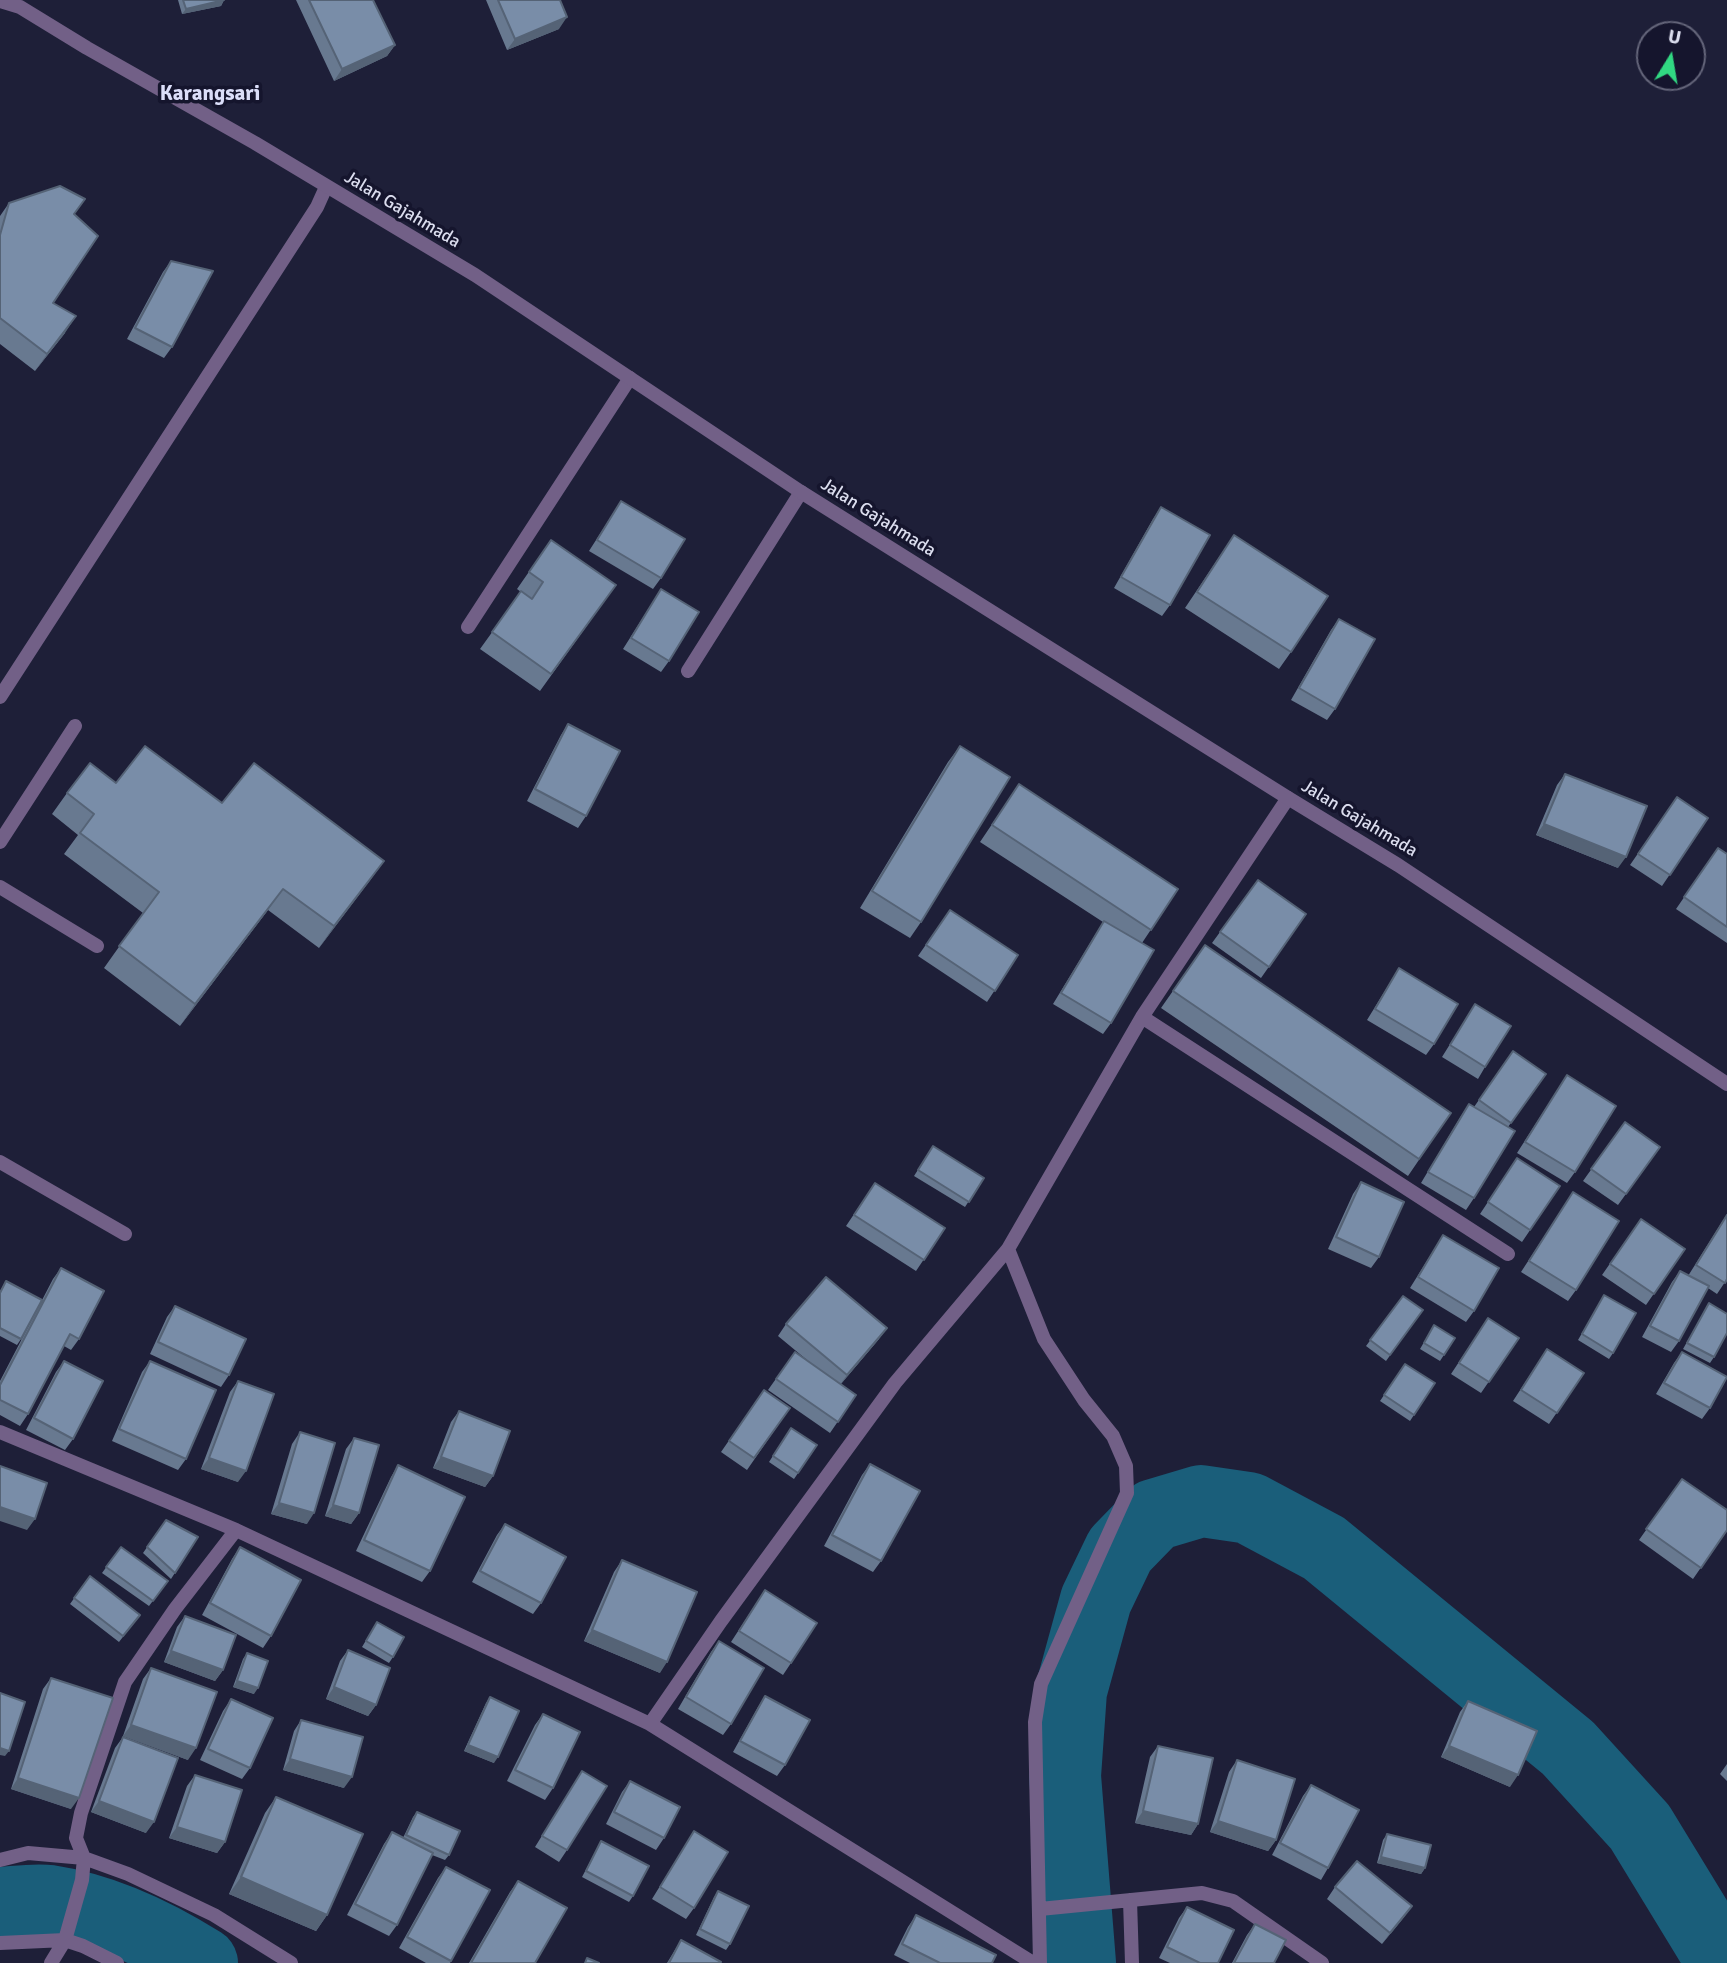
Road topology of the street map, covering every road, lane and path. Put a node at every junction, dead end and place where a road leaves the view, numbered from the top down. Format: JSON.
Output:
{"nodes":[{"id":1,"x":0,"y":1,"type":"edge"},
{"id":2,"x":326,"y":187,"type":"junction"},
{"id":3,"x":630,"y":378,"type":"junction"},
{"id":4,"x":801,"y":492,"type":"junction"},
{"id":5,"x":468,"y":627,"type":"dead end"},
{"id":6,"x":688,"y":671,"type":"dead end"},
{"id":7,"x":0,"y":697,"type":"edge"},
{"id":8,"x":75,"y":726,"type":"dead end"},
{"id":9,"x":1288,"y":798,"type":"junction"},
{"id":10,"x":0,"y":842,"type":"edge"},
{"id":11,"x":0,"y":887,"type":"edge"},
{"id":12,"x":97,"y":946,"type":"dead end"},
{"id":13,"x":1142,"y":1017,"type":"junction"},
{"id":14,"x":1727,"y":1084,"type":"edge"},
{"id":15,"x":0,"y":1162,"type":"edge"},
{"id":16,"x":125,"y":1234,"type":"dead end"},
{"id":17,"x":1008,"y":1249,"type":"junction"},
{"id":18,"x":1508,"y":1254,"type":"dead end"},
{"id":19,"x":0,"y":1433,"type":"edge"},
{"id":20,"x":236,"y":1530,"type":"junction"},
{"id":21,"x":650,"y":1724,"type":"junction"},
{"id":22,"x":84,"y":1858,"type":"junction"},
{"id":23,"x":0,"y":1860,"type":"edge"},
{"id":24,"x":1130,"y":1900,"type":"junction"},
{"id":25,"x":1047,"y":1909,"type":"junction"},
{"id":26,"x":67,"y":1934,"type":"junction"},
{"id":27,"x":0,"y":1942,"type":"edge"},
{"id":28,"x":51,"y":1963,"type":"edge"},
{"id":29,"x":117,"y":1963,"type":"edge"},
{"id":30,"x":290,"y":1963,"type":"edge"},
{"id":31,"x":1033,"y":1963,"type":"edge"},
{"id":32,"x":1040,"y":1963,"type":"edge"},
{"id":33,"x":1132,"y":1963,"type":"edge"},
{"id":34,"x":1322,"y":1963,"type":"edge"}],
"edges":[{"from":1,"to":2,"type":"street","name":"Jalan Gajahmada"},
{"from":2,"to":3,"type":"street","name":"Jalan Gajahmada"},
{"from":2,"to":7,"type":"street"},
{"from":3,"to":4,"type":"street","name":"Jalan Gajahmada"},
{"from":3,"to":5,"type":"street"},
{"from":4,"to":6,"type":"street"},
{"from":4,"to":9,"type":"street","name":"Jalan Gajahmada"},
{"from":8,"to":10,"type":"street"},
{"from":9,"to":13,"type":"street"},
{"from":9,"to":14,"type":"street","name":"Jalan Gajahmada"},
{"from":11,"to":12,"type":"street"},
{"from":13,"to":17,"type":"street"},
{"from":13,"to":18,"type":"street"},
{"from":15,"to":16,"type":"street"},
{"from":17,"to":21,"type":"street"},
{"from":17,"to":25,"type":"street"},
{"from":19,"to":20,"type":"street"},
{"from":20,"to":21,"type":"street"},
{"from":20,"to":22,"type":"street"},
{"from":21,"to":31,"type":"street"},
{"from":22,"to":23,"type":"street"},
{"from":22,"to":26,"type":"street"},
{"from":22,"to":30,"type":"street"},
{"from":24,"to":25,"type":"street"},
{"from":24,"to":33,"type":"street"},
{"from":24,"to":34,"type":"street"},
{"from":25,"to":32,"type":"street"},
{"from":26,"to":27,"type":"street"},
{"from":26,"to":28,"type":"street"},
{"from":26,"to":29,"type":"street"}]}
